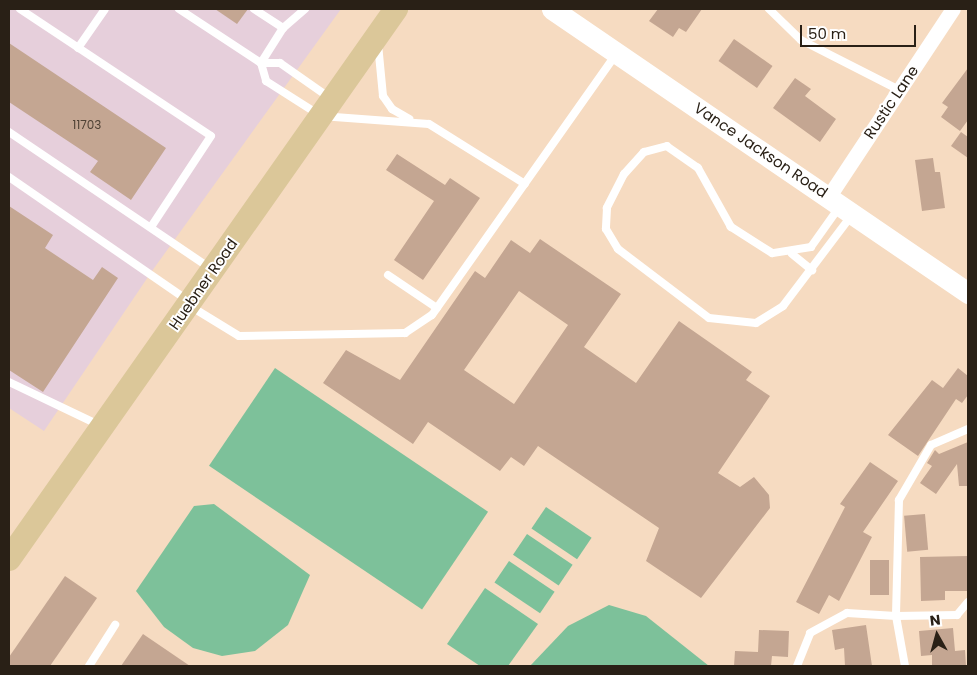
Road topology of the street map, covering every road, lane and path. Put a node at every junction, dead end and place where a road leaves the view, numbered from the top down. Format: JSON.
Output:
{"nodes":[{"id":1,"x":20,"y":9,"type":"edge"},
{"id":2,"x":106,"y":9,"type":"edge"},
{"id":3,"x":179,"y":9,"type":"edge"},
{"id":4,"x":254,"y":9,"type":"edge"},
{"id":5,"x":305,"y":9,"type":"edge"},
{"id":6,"x":396,"y":9,"type":"edge"},
{"id":7,"x":552,"y":9,"type":"edge"},
{"id":8,"x":769,"y":9,"type":"edge"},
{"id":9,"x":953,"y":9,"type":"edge"},
{"id":10,"x":283,"y":28,"type":"junction"},
{"id":11,"x":378,"y":35,"type":"junction"},
{"id":12,"x":78,"y":48,"type":"junction"},
{"id":13,"x":617,"y":53,"type":"junction"},
{"id":14,"x":261,"y":63,"type":"junction"},
{"id":15,"x":899,"y":90,"type":"junction"},
{"id":16,"x":327,"y":108,"type":"junction"},
{"id":17,"x":411,"y":120,"type":"junction"},
{"id":18,"x":9,"y":132,"type":"edge"},
{"id":19,"x":9,"y":177,"type":"edge"},
{"id":20,"x":525,"y":184,"type":"junction"},
{"id":21,"x":841,"y":204,"type":"junction"},
{"id":22,"x":151,"y":227,"type":"junction"},
{"id":23,"x":792,"y":254,"type":"junction"},
{"id":24,"x":213,"y":270,"type":"junction"},
{"id":25,"x":812,"y":270,"type":"junction"},
{"id":26,"x":388,"y":275,"type":"dead end"},
{"id":27,"x":968,"y":293,"type":"edge"},
{"id":28,"x":189,"y":304,"type":"junction"},
{"id":29,"x":436,"y":308,"type":"junction"},
{"id":30,"x":9,"y":382,"type":"edge"},
{"id":31,"x":103,"y":427,"type":"junction"},
{"id":32,"x":968,"y":429,"type":"edge"},
{"id":33,"x":9,"y":559,"type":"edge"},
{"id":34,"x":968,"y":602,"type":"edge"},
{"id":35,"x":896,"y":616,"type":"junction"},
{"id":36,"x":115,"y":625,"type":"dead end"},
{"id":37,"x":89,"y":666,"type":"edge"},
{"id":38,"x":797,"y":666,"type":"edge"},
{"id":39,"x":905,"y":666,"type":"edge"}],
"edges":[{"from":1,"to":12,"type":"lane"},
{"from":2,"to":12,"type":"lane"},
{"from":3,"to":14,"type":"lane"},
{"from":4,"to":10,"type":"lane"},
{"from":5,"to":10,"type":"lane"},
{"from":6,"to":11,"type":"main road","name":"Huebner Road"},
{"from":7,"to":13,"type":"main road","name":"Vance Jackson Road"},
{"from":8,"to":15,"type":"lane"},
{"from":9,"to":15,"type":"street","name":"Rustic Lane"},
{"from":10,"to":14,"type":"lane"},
{"from":11,"to":16,"type":"main road","name":"Huebner Road"},
{"from":11,"to":17,"type":"lane"},
{"from":12,"to":22,"type":"lane"},
{"from":13,"to":20,"type":"lane"},
{"from":13,"to":21,"type":"main road","name":"Vance Jackson Road"},
{"from":14,"to":16,"type":"lane"},
{"from":14,"to":16,"type":"lane"},
{"from":15,"to":21,"type":"street","name":"Rustic Lane"},
{"from":16,"to":17,"type":"lane"},
{"from":16,"to":24,"type":"main road","name":"Huebner Road"},
{"from":17,"to":20,"type":"lane"},
{"from":18,"to":22,"type":"lane"},
{"from":19,"to":28,"type":"lane"},
{"from":20,"to":29,"type":"lane"},
{"from":21,"to":23,"type":"lane"},
{"from":21,"to":25,"type":"lane"},
{"from":21,"to":27,"type":"main road","name":"Vance Jackson Road"},
{"from":22,"to":24,"type":"lane"},
{"from":23,"to":25,"type":"lane"},
{"from":23,"to":25,"type":"lane"},
{"from":24,"to":28,"type":"main road","name":"Huebner Road"},
{"from":26,"to":29,"type":"lane"},
{"from":28,"to":29,"type":"lane"},
{"from":28,"to":31,"type":"main road","name":"Huebner Road"},
{"from":30,"to":31,"type":"lane"},
{"from":31,"to":33,"type":"main road","name":"Huebner Road"},
{"from":32,"to":35,"type":"lane"},
{"from":34,"to":35,"type":"lane"},
{"from":35,"to":38,"type":"lane"},
{"from":35,"to":39,"type":"lane"},
{"from":36,"to":37,"type":"lane"}]}
